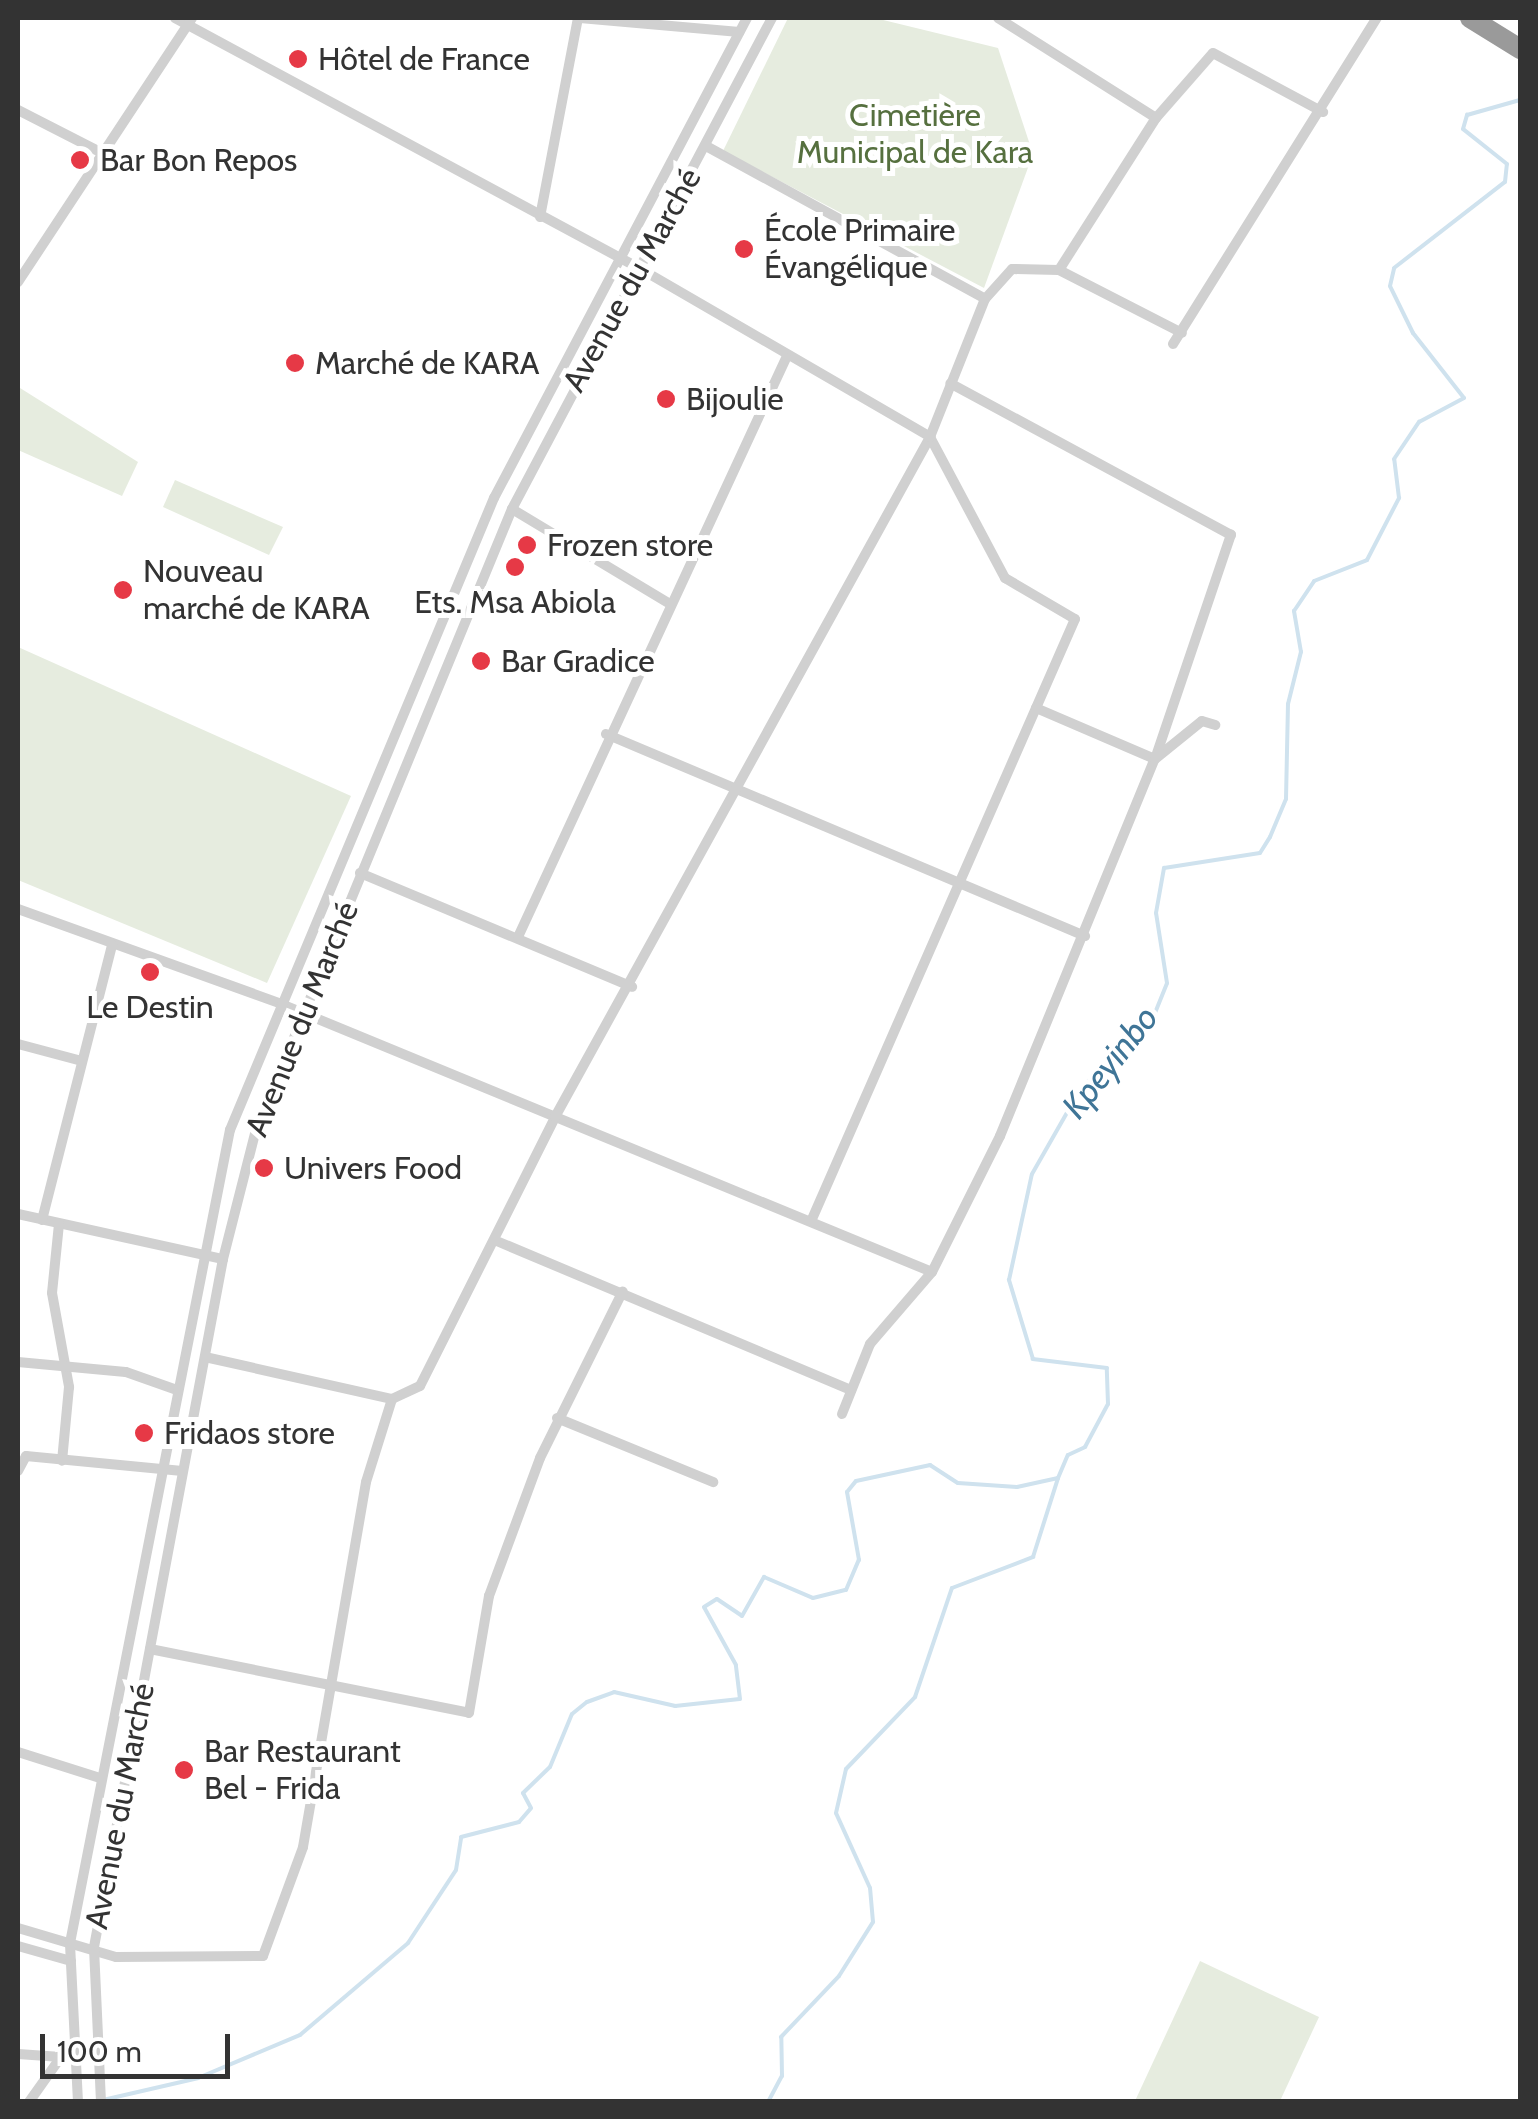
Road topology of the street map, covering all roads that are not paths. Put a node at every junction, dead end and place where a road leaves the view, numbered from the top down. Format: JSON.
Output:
{"nodes":[{"id":1,"x":175,"y":18,"type":"edge"},
{"id":2,"x":579,"y":18,"type":"edge"},
{"id":3,"x":747,"y":18,"type":"edge"},
{"id":4,"x":772,"y":18,"type":"edge"},
{"id":5,"x":998,"y":18,"type":"edge"},
{"id":6,"x":1377,"y":18,"type":"edge"},
{"id":7,"x":1470,"y":18,"type":"edge"},
{"id":8,"x":191,"y":22,"type":"edge"},
{"id":9,"x":738,"y":32,"type":"junction"},
{"id":10,"x":1520,"y":49,"type":"edge"},
{"id":11,"x":18,"y":110,"type":"edge"},
{"id":12,"x":1323,"y":112,"type":"junction"},
{"id":13,"x":1156,"y":118,"type":"junction"},
{"id":14,"x":706,"y":146,"type":"junction"},
{"id":15,"x":108,"y":156,"type":"junction"},
{"id":16,"x":540,"y":217,"type":"junction"},
{"id":17,"x":619,"y":258,"type":"junction"},
{"id":18,"x":639,"y":268,"type":"junction"},
{"id":19,"x":1059,"y":270,"type":"junction"},
{"id":20,"x":18,"y":282,"type":"edge"},
{"id":21,"x":985,"y":299,"type":"junction"},
{"id":22,"x":1182,"y":333,"type":"junction"},
{"id":23,"x":1173,"y":344,"type":"dead end"},
{"id":24,"x":561,"y":357,"type":"junction"},
{"id":25,"x":786,"y":358,"type":"junction"},
{"id":26,"x":580,"y":369,"type":"junction"},
{"id":27,"x":950,"y":383,"type":"junction"},
{"id":28,"x":930,"y":437,"type":"junction"},
{"id":29,"x":512,"y":510,"type":"junction"},
{"id":30,"x":455,"y":583,"type":"junction"},
{"id":31,"x":478,"y":594,"type":"junction"},
{"id":32,"x":667,"y":602,"type":"junction"},
{"id":33,"x":1036,"y":708,"type":"junction"},
{"id":34,"x":1215,"y":725,"type":"dead end"},
{"id":35,"x":606,"y":734,"type":"junction"},
{"id":36,"x":1155,"y":759,"type":"junction"},
{"id":37,"x":736,"y":789,"type":"junction"},
{"id":38,"x":360,"y":873,"type":"junction"},
{"id":39,"x":953,"y":881,"type":"junction"},
{"id":40,"x":18,"y":910,"type":"edge"},
{"id":41,"x":1085,"y":936,"type":"junction"},
{"id":42,"x":518,"y":938,"type":"junction"},
{"id":43,"x":112,"y":946,"type":"junction"},
{"id":44,"x":632,"y":987,"type":"junction"},
{"id":45,"x":279,"y":1003,"type":"junction"},
{"id":46,"x":300,"y":1012,"type":"junction"},
{"id":47,"x":18,"y":1044,"type":"edge"},
{"id":48,"x":82,"y":1061,"type":"junction"},
{"id":49,"x":555,"y":1117,"type":"junction"},
{"id":50,"x":18,"y":1214,"type":"edge"},
{"id":51,"x":812,"y":1219,"type":"junction"},
{"id":52,"x":42,"y":1220,"type":"junction"},
{"id":53,"x":59,"y":1224,"type":"junction"},
{"id":54,"x":499,"y":1242,"type":"junction"},
{"id":55,"x":203,"y":1254,"type":"junction"},
{"id":56,"x":223,"y":1259,"type":"junction"},
{"id":57,"x":932,"y":1272,"type":"junction"},
{"id":58,"x":623,"y":1291,"type":"junction"},
{"id":59,"x":205,"y":1357,"type":"junction"},
{"id":60,"x":18,"y":1362,"type":"edge"},
{"id":61,"x":64,"y":1368,"type":"junction"},
{"id":62,"x":177,"y":1390,"type":"junction"},
{"id":63,"x":851,"y":1390,"type":"junction"},
{"id":64,"x":392,"y":1399,"type":"junction"},
{"id":65,"x":842,"y":1414,"type":"dead end"},
{"id":66,"x":558,"y":1418,"type":"junction"},
{"id":67,"x":62,"y":1461,"type":"junction"},
{"id":68,"x":161,"y":1467,"type":"junction"},
{"id":69,"x":18,"y":1471,"type":"edge"},
{"id":70,"x":182,"y":1471,"type":"junction"},
{"id":71,"x":713,"y":1482,"type":"dead end"},
{"id":72,"x":150,"y":1650,"type":"junction"},
{"id":73,"x":334,"y":1689,"type":"junction"},
{"id":74,"x":18,"y":1752,"type":"edge"},
{"id":75,"x":100,"y":1778,"type":"junction"},
{"id":76,"x":18,"y":1928,"type":"edge"},
{"id":77,"x":70,"y":1943,"type":"junction"},
{"id":78,"x":18,"y":1946,"type":"edge"},
{"id":79,"x":94,"y":1947,"type":"junction"},
{"id":80,"x":70,"y":1961,"type":"junction"},
{"id":81,"x":74,"y":2047,"type":"junction"},
{"id":82,"x":18,"y":2054,"type":"edge"},
{"id":83,"x":60,"y":2057,"type":"junction"},
{"id":84,"x":30,"y":2102,"type":"edge"},
{"id":85,"x":78,"y":2102,"type":"edge"},
{"id":86,"x":101,"y":2102,"type":"edge"}],
"edges":[{"from":1,"to":8,"type":"street"},
{"from":2,"to":9,"type":"street"},
{"from":2,"to":16,"type":"street"},
{"from":3,"to":9,"type":"street","name":"Avenue du Marché"},
{"from":4,"to":14,"type":"street","name":"Avenue du Marché"},
{"from":5,"to":13,"type":"street"},
{"from":6,"to":12,"type":"street"},
{"from":7,"to":10,"type":"highway"},
{"from":8,"to":15,"type":"street"},
{"from":8,"to":16,"type":"street"},
{"from":9,"to":17,"type":"street","name":"Avenue du Marché"},
{"from":11,"to":15,"type":"street"},
{"from":12,"to":13,"type":"street"},
{"from":12,"to":22,"type":"street"},
{"from":13,"to":19,"type":"street"},
{"from":14,"to":18,"type":"street","name":"Avenue du Marché"},
{"from":14,"to":21,"type":"street"},
{"from":15,"to":20,"type":"street"},
{"from":16,"to":17,"type":"street"},
{"from":17,"to":18,"type":"street"},
{"from":17,"to":24,"type":"street","name":"Avenue du Marché"},
{"from":18,"to":25,"type":"street"},
{"from":18,"to":26,"type":"street","name":"Avenue du Marché"},
{"from":19,"to":21,"type":"street"},
{"from":19,"to":22,"type":"street"},
{"from":21,"to":27,"type":"street"},
{"from":22,"to":23,"type":"street"},
{"from":24,"to":26,"type":"street"},
{"from":24,"to":30,"type":"street","name":"Avenue du Marché"},
{"from":25,"to":28,"type":"street"},
{"from":25,"to":32,"type":"street"},
{"from":26,"to":29,"type":"street","name":"Avenue du Marché"},
{"from":27,"to":28,"type":"street"},
{"from":27,"to":36,"type":"street"},
{"from":28,"to":33,"type":"street"},
{"from":28,"to":37,"type":"street"},
{"from":29,"to":31,"type":"street","name":"Avenue du Marché"},
{"from":29,"to":32,"type":"street"},
{"from":30,"to":31,"type":"street"},
{"from":30,"to":45,"type":"street","name":"Avenue du Marché"},
{"from":31,"to":38,"type":"street","name":"Avenue du Marché"},
{"from":32,"to":35,"type":"street"},
{"from":33,"to":36,"type":"street"},
{"from":33,"to":39,"type":"street"},
{"from":34,"to":36,"type":"street"},
{"from":35,"to":37,"type":"street"},
{"from":35,"to":42,"type":"street"},
{"from":36,"to":41,"type":"street"},
{"from":37,"to":39,"type":"street"},
{"from":37,"to":44,"type":"street"},
{"from":38,"to":42,"type":"street"},
{"from":38,"to":46,"type":"street","name":"Avenue du Marché"},
{"from":39,"to":41,"type":"street"},
{"from":39,"to":51,"type":"street"},
{"from":40,"to":43,"type":"street"},
{"from":41,"to":57,"type":"street"},
{"from":42,"to":44,"type":"street"},
{"from":43,"to":45,"type":"street"},
{"from":43,"to":48,"type":"street"},
{"from":44,"to":49,"type":"street"},
{"from":45,"to":46,"type":"street"},
{"from":45,"to":55,"type":"street","name":"Avenue du Marché"},
{"from":46,"to":49,"type":"street"},
{"from":46,"to":56,"type":"street","name":"Avenue du Marché"},
{"from":47,"to":48,"type":"street"},
{"from":48,"to":52,"type":"street"},
{"from":49,"to":51,"type":"street"},
{"from":49,"to":54,"type":"street"},
{"from":50,"to":52,"type":"street"},
{"from":51,"to":57,"type":"street"},
{"from":52,"to":53,"type":"street"},
{"from":53,"to":55,"type":"street"},
{"from":53,"to":61,"type":"street"},
{"from":54,"to":58,"type":"street"},
{"from":54,"to":64,"type":"street"},
{"from":55,"to":56,"type":"street"},
{"from":55,"to":62,"type":"street","name":"Avenue du Marché"},
{"from":56,"to":59,"type":"street","name":"Avenue du Marché"},
{"from":57,"to":63,"type":"street"},
{"from":58,"to":63,"type":"street"},
{"from":58,"to":66,"type":"street"},
{"from":59,"to":64,"type":"street"},
{"from":59,"to":70,"type":"street","name":"Avenue du Marché"},
{"from":60,"to":61,"type":"street"},
{"from":61,"to":62,"type":"street"},
{"from":61,"to":67,"type":"street"},
{"from":62,"to":68,"type":"street","name":"Avenue du Marché"},
{"from":63,"to":65,"type":"street"},
{"from":64,"to":73,"type":"street"},
{"from":66,"to":71,"type":"street"},
{"from":66,"to":73,"type":"street"},
{"from":67,"to":68,"type":"street"},
{"from":67,"to":69,"type":"street"},
{"from":68,"to":70,"type":"street"},
{"from":68,"to":75,"type":"street","name":"Avenue du Marché"},
{"from":70,"to":72,"type":"street","name":"Avenue du Marché"},
{"from":72,"to":73,"type":"street"},
{"from":72,"to":79,"type":"street","name":"Avenue du Marché"},
{"from":73,"to":79,"type":"street"},
{"from":74,"to":75,"type":"street"},
{"from":75,"to":77,"type":"street","name":"Avenue du Marché"},
{"from":76,"to":77,"type":"street"},
{"from":77,"to":79,"type":"street"},
{"from":77,"to":80,"type":"street","name":"Avenue du Marché"},
{"from":78,"to":80,"type":"street"},
{"from":79,"to":86,"type":"street","name":"Avenue du Marché"},
{"from":80,"to":81,"type":"street","name":"Avenue du Marché"},
{"from":81,"to":83,"type":"street"},
{"from":81,"to":85,"type":"street","name":"Avenue du Marché"},
{"from":82,"to":83,"type":"street"},
{"from":83,"to":84,"type":"street"}]}
